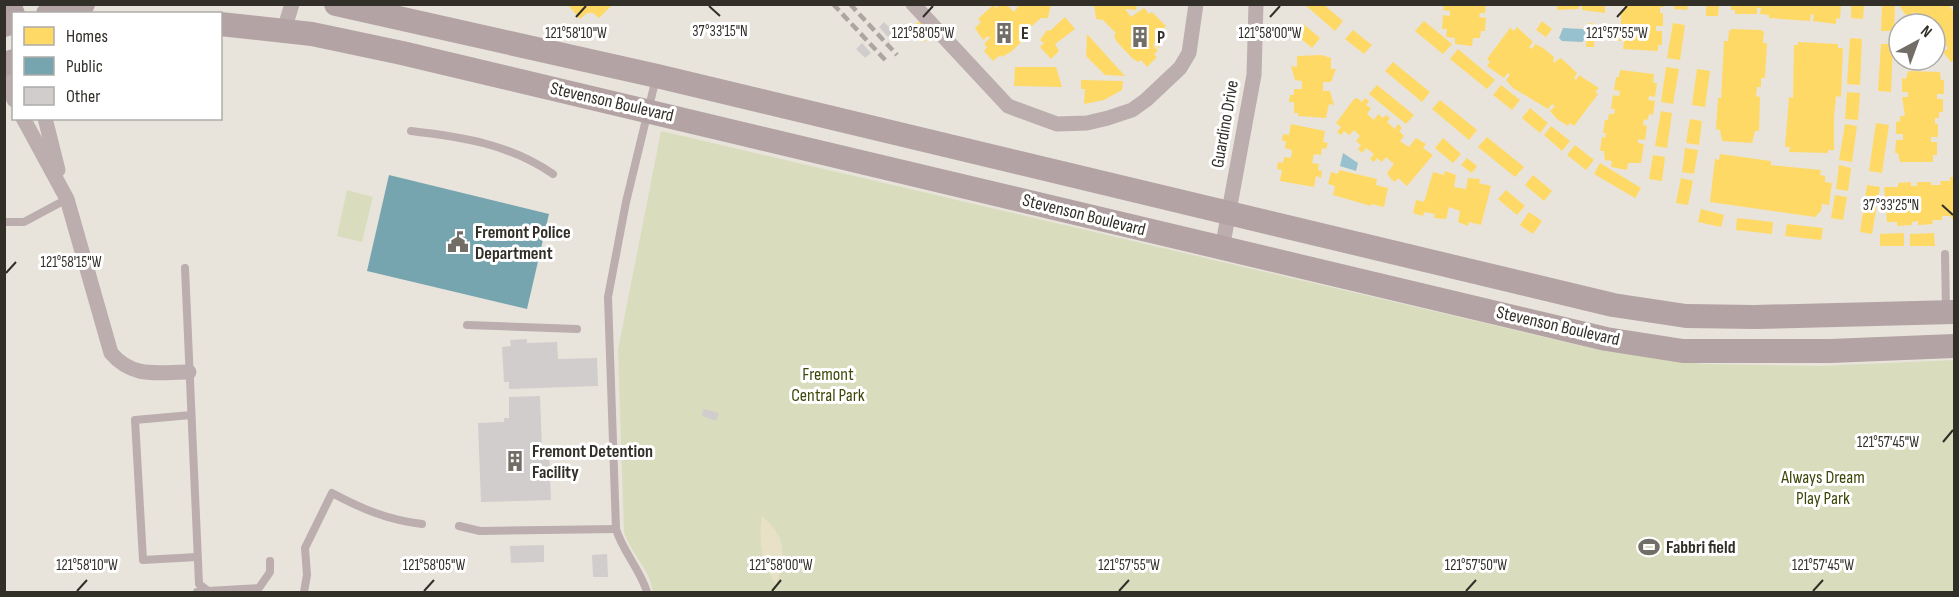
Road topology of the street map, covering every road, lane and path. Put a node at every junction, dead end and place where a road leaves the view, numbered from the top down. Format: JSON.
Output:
{"nodes":[{"id":1,"x":292,"y":4,"type":"edge"},
{"id":2,"x":336,"y":4,"type":"edge"},
{"id":3,"x":913,"y":4,"type":"edge"},
{"id":4,"x":1197,"y":4,"type":"edge"},
{"id":5,"x":1256,"y":4,"type":"edge"},
{"id":6,"x":222,"y":24,"type":"edge"},
{"id":7,"x":284,"y":30,"type":"junction"},
{"id":8,"x":4,"y":73,"type":"edge"},
{"id":9,"x":657,"y":76,"type":"junction"},
{"id":10,"x":12,"y":95,"type":"edge"},
{"id":11,"x":648,"y":110,"type":"junction"},
{"id":12,"x":24,"y":120,"type":"edge"},
{"id":13,"x":46,"y":120,"type":"edge"},
{"id":14,"x":411,"y":131,"type":"dead end"},
{"id":15,"x":553,"y":174,"type":"dead end"},
{"id":16,"x":65,"y":196,"type":"junction"},
{"id":17,"x":1229,"y":214,"type":"junction"},
{"id":18,"x":4,"y":222,"type":"edge"},
{"id":19,"x":1222,"y":249,"type":"junction"},
{"id":20,"x":1946,"y":254,"type":"dead end"},
{"id":21,"x":185,"y":268,"type":"dead end"},
{"id":22,"x":1950,"y":312,"type":"edge"},
{"id":23,"x":467,"y":325,"type":"dead end"},
{"id":24,"x":577,"y":329,"type":"dead end"},
{"id":25,"x":1954,"y":346,"type":"edge"},
{"id":26,"x":189,"y":372,"type":"junction"},
{"id":27,"x":191,"y":415,"type":"junction"},
{"id":28,"x":422,"y":524,"type":"dead end"},
{"id":29,"x":459,"y":526,"type":"dead end"},
{"id":30,"x":616,"y":529,"type":"junction"},
{"id":31,"x":197,"y":557,"type":"junction"},
{"id":32,"x":270,"y":561,"type":"dead end"},
{"id":33,"x":199,"y":590,"type":"edge"},
{"id":34,"x":304,"y":592,"type":"edge"},
{"id":35,"x":647,"y":592,"type":"edge"}],
"edges":[{"from":1,"to":7,"type":"street"},
{"from":2,"to":9,"type":"main road","name":"Stevenson Boulevard"},
{"from":3,"to":4,"type":"street"},
{"from":5,"to":17,"type":"street","name":"Guardino Drive"},
{"from":6,"to":7,"type":"main road","name":"Stevenson Boulevard"},
{"from":7,"to":11,"type":"main road","name":"Stevenson Boulevard"},
{"from":8,"to":10,"type":"street"},
{"from":9,"to":11,"type":"lane"},
{"from":9,"to":17,"type":"main road","name":"Stevenson Boulevard"},
{"from":11,"to":19,"type":"main road","name":"Stevenson Boulevard"},
{"from":11,"to":30,"type":"lane"},
{"from":12,"to":16,"type":"street"},
{"from":13,"to":16,"type":"street"},
{"from":14,"to":15,"type":"lane"},
{"from":16,"to":18,"type":"lane"},
{"from":16,"to":26,"type":"street"},
{"from":17,"to":19,"type":"street","name":"Guardino Drive"},
{"from":17,"to":22,"type":"main road","name":"Stevenson Boulevard"},
{"from":19,"to":25,"type":"main road","name":"Stevenson Boulevard"},
{"from":20,"to":22,"type":"lane"},
{"from":21,"to":26,"type":"lane"},
{"from":23,"to":24,"type":"lane"},
{"from":26,"to":27,"type":"lane"},
{"from":27,"to":31,"type":"lane"},
{"from":27,"to":31,"type":"lane"},
{"from":28,"to":34,"type":"lane"},
{"from":29,"to":30,"type":"lane"},
{"from":30,"to":35,"type":"lane"},
{"from":31,"to":33,"type":"lane"},
{"from":32,"to":33,"type":"lane"}]}
